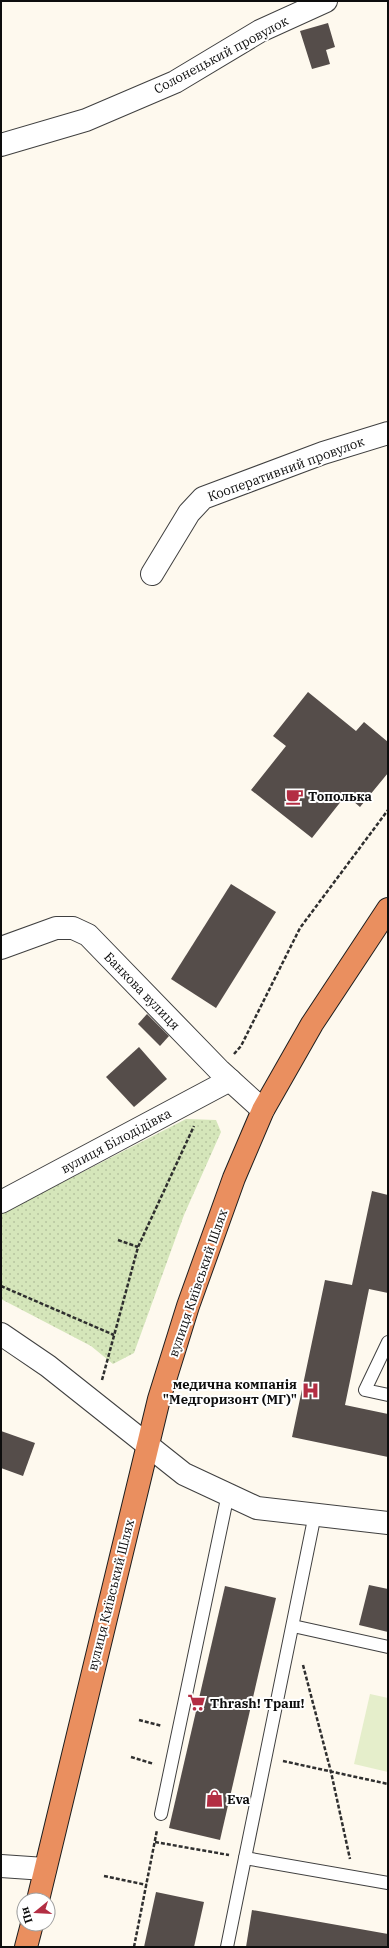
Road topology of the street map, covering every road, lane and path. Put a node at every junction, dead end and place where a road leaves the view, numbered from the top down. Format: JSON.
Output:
{"nodes":[{"id":1,"x":326,"y":1,"type":"edge"},
{"id":2,"x":1,"y":145,"type":"edge"},
{"id":3,"x":388,"y":433,"type":"edge"},
{"id":4,"x":152,"y":574,"type":"dead end"},
{"id":5,"x":388,"y":909,"type":"edge"},
{"id":6,"x":1,"y":948,"type":"edge"},
{"id":7,"x":230,"y":1080,"type":"junction"},
{"id":8,"x":263,"y":1110,"type":"junction"},
{"id":9,"x":1,"y":1202,"type":"edge"},
{"id":10,"x":118,"y":1240,"type":"dead end"},
{"id":11,"x":138,"y":1247,"type":"dead end"},
{"id":12,"x":1,"y":1286,"type":"edge"},
{"id":13,"x":1,"y":1334,"type":"edge"},
{"id":14,"x":114,"y":1335,"type":"dead end"},
{"id":15,"x":388,"y":1342,"type":"edge"},
{"id":16,"x":388,"y":1395,"type":"edge"},
{"id":17,"x":148,"y":1445,"type":"junction"},
{"id":18,"x":228,"y":1494,"type":"junction"},
{"id":19,"x":315,"y":1514,"type":"junction"},
{"id":20,"x":388,"y":1523,"type":"edge"},
{"id":21,"x":293,"y":1626,"type":"junction"},
{"id":22,"x":388,"y":1647,"type":"edge"},
{"id":23,"x":303,"y":1664,"type":"dead end"},
{"id":24,"x":139,"y":1720,"type":"dead end"},
{"id":25,"x":178,"y":1730,"type":"junction"},
{"id":26,"x":131,"y":1757,"type":"dead end"},
{"id":27,"x":266,"y":1758,"type":"junction"},
{"id":28,"x":170,"y":1768,"type":"junction"},
{"id":29,"x":331,"y":1772,"type":"junction"},
{"id":30,"x":388,"y":1784,"type":"edge"},
{"id":31,"x":161,"y":1814,"type":"joint"},
{"id":32,"x":155,"y":1842,"type":"junction"},
{"id":33,"x":245,"y":1858,"type":"junction"},
{"id":34,"x":1,"y":1866,"type":"edge"},
{"id":35,"x":45,"y":1869,"type":"junction"},
{"id":36,"x":104,"y":1876,"type":"dead end"},
{"id":37,"x":353,"y":1877,"type":"junction"},
{"id":38,"x":388,"y":1883,"type":"edge"},
{"id":39,"x":147,"y":1885,"type":"junction"},
{"id":40,"x":40,"y":1892,"type":"edge"},
{"id":41,"x":30,"y":1932,"type":"edge"},
{"id":42,"x":26,"y":1947,"type":"edge"},
{"id":43,"x":134,"y":1947,"type":"edge"},
{"id":44,"x":227,"y":1947,"type":"edge"}],
"edges":[{"from":1,"to":2,"type":"street","name":"Солонецький провулок"},
{"from":3,"to":4,"type":"street","name":"Кооперативний провулок"},
{"from":5,"to":8,"type":"highway","name":"вулиця Київський Шлях"},
{"from":6,"to":7,"type":"street","name":"Банкова вулиця"},
{"from":7,"to":8,"type":"street","name":"Банкова вулиця"},
{"from":7,"to":9,"type":"street","name":"вулиця Білодідівка"},
{"from":8,"to":17,"type":"highway","name":"вулиця Київський Шлях"},
{"from":10,"to":11,"type":"path"},
{"from":12,"to":14,"type":"path"},
{"from":13,"to":17,"type":"street"},
{"from":15,"to":16,"type":"lane"},
{"from":17,"to":18,"type":"street"},
{"from":17,"to":35,"type":"highway","name":"вулиця Київський Шлях"},
{"from":18,"to":19,"type":"street"},
{"from":18,"to":25,"type":"lane"},
{"from":19,"to":20,"type":"street"},
{"from":19,"to":21,"type":"lane"},
{"from":21,"to":22,"type":"lane"},
{"from":21,"to":27,"type":"lane"},
{"from":23,"to":29,"type":"path"},
{"from":24,"to":25,"type":"path"},
{"from":25,"to":28,"type":"lane"},
{"from":26,"to":28,"type":"path"},
{"from":27,"to":29,"type":"path"},
{"from":27,"to":33,"type":"lane"},
{"from":28,"to":31,"type":"lane"},
{"from":29,"to":30,"type":"path"},
{"from":29,"to":37,"type":"path"},
{"from":31,"to":32,"type":"path"},
{"from":32,"to":33,"type":"path"},
{"from":32,"to":39,"type":"path"},
{"from":33,"to":37,"type":"lane"},
{"from":33,"to":44,"type":"lane"},
{"from":34,"to":35,"type":"street"},
{"from":35,"to":40,"type":"highway","name":"вулиця Київський Шлях"},
{"from":36,"to":39,"type":"path"},
{"from":37,"to":38,"type":"lane"},
{"from":39,"to":43,"type":"path"},
{"from":41,"to":42,"type":"highway"}]}
